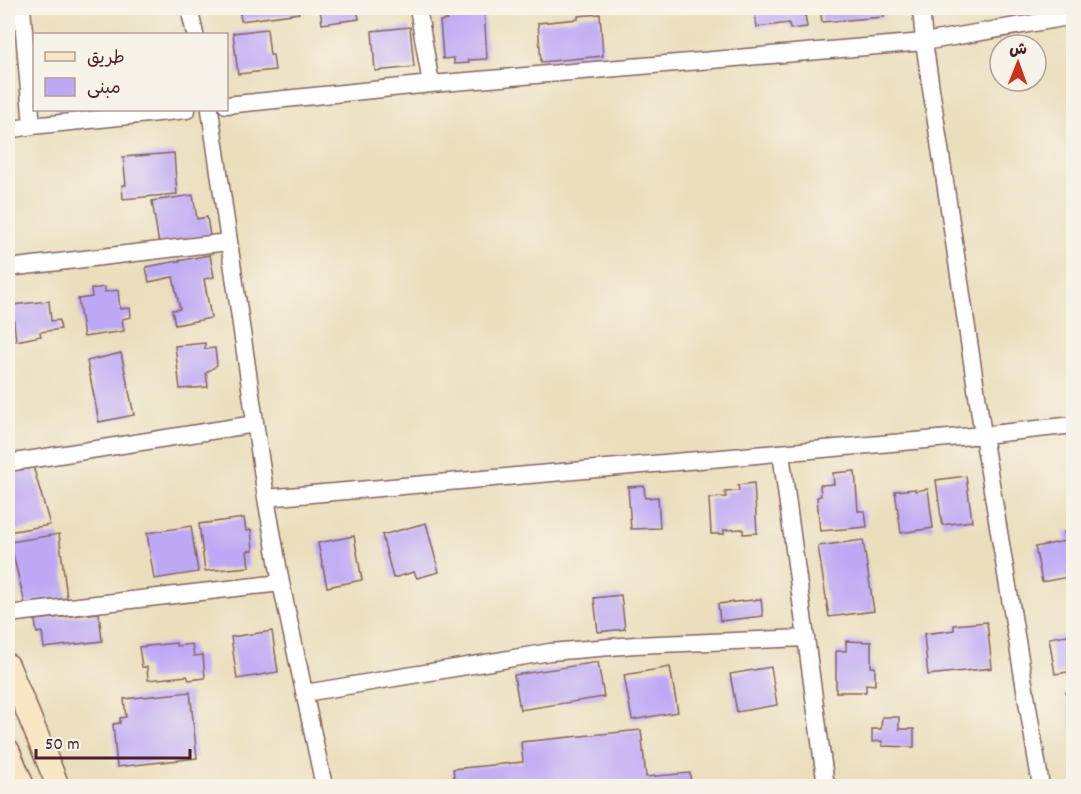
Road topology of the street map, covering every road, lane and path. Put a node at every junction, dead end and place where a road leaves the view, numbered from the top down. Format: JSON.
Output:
{"nodes":[{"id":1,"x":22,"y":8,"type":"edge"},
{"id":2,"x":189,"y":8,"type":"edge"},
{"id":3,"x":418,"y":8,"type":"edge"},
{"id":4,"x":921,"y":8,"type":"edge"},
{"id":5,"x":1074,"y":16,"type":"edge"},
{"id":6,"x":195,"y":33,"type":"edge"},
{"id":7,"x":924,"y":42,"type":"junction"},
{"id":8,"x":431,"y":84,"type":"junction"},
{"id":9,"x":228,"y":105,"type":"edge"},
{"id":10,"x":177,"y":111,"type":"edge"},
{"id":11,"x":210,"y":111,"type":"edge"},
{"id":12,"x":32,"y":126,"type":"junction"},
{"id":13,"x":8,"y":130,"type":"edge"},
{"id":14,"x":228,"y":242,"type":"junction"},
{"id":15,"x":8,"y":268,"type":"edge"},
{"id":16,"x":255,"y":424,"type":"junction"},
{"id":17,"x":1074,"y":425,"type":"edge"},
{"id":18,"x":983,"y":435,"type":"junction"},
{"id":19,"x":781,"y":453,"type":"junction"},
{"id":20,"x":8,"y":463,"type":"edge"},
{"id":21,"x":266,"y":498,"type":"junction"},
{"id":22,"x":281,"y":583,"type":"junction"},
{"id":23,"x":8,"y":614,"type":"edge"},
{"id":24,"x":805,"y":638,"type":"junction"},
{"id":25,"x":8,"y":665,"type":"edge"},
{"id":26,"x":305,"y":693,"type":"junction"},
{"id":27,"x":8,"y":750,"type":"edge"},
{"id":28,"x":23,"y":786,"type":"edge"},
{"id":29,"x":58,"y":786,"type":"edge"},
{"id":30,"x":324,"y":786,"type":"edge"},
{"id":31,"x":826,"y":786,"type":"edge"},
{"id":32,"x":1041,"y":786,"type":"edge"}],
"edges":[{"from":1,"to":12,"type":"street"},
{"from":2,"to":6,"type":"street"},
{"from":3,"to":8,"type":"street"},
{"from":4,"to":7,"type":"street"},
{"from":5,"to":7,"type":"street"},
{"from":7,"to":8,"type":"street"},
{"from":7,"to":18,"type":"street"},
{"from":8,"to":9,"type":"street"},
{"from":10,"to":12,"type":"street"},
{"from":11,"to":14,"type":"street"},
{"from":12,"to":13,"type":"street"},
{"from":14,"to":15,"type":"street"},
{"from":14,"to":16,"type":"street"},
{"from":16,"to":20,"type":"street"},
{"from":16,"to":21,"type":"street"},
{"from":17,"to":18,"type":"street"},
{"from":18,"to":19,"type":"street"},
{"from":18,"to":32,"type":"street"},
{"from":19,"to":21,"type":"street"},
{"from":19,"to":24,"type":"street"},
{"from":21,"to":22,"type":"street"},
{"from":22,"to":23,"type":"street"},
{"from":22,"to":26,"type":"street"},
{"from":24,"to":26,"type":"street"},
{"from":24,"to":31,"type":"street"},
{"from":25,"to":29,"type":"main road"},
{"from":26,"to":30,"type":"street"},
{"from":27,"to":28,"type":"main road"}]}
